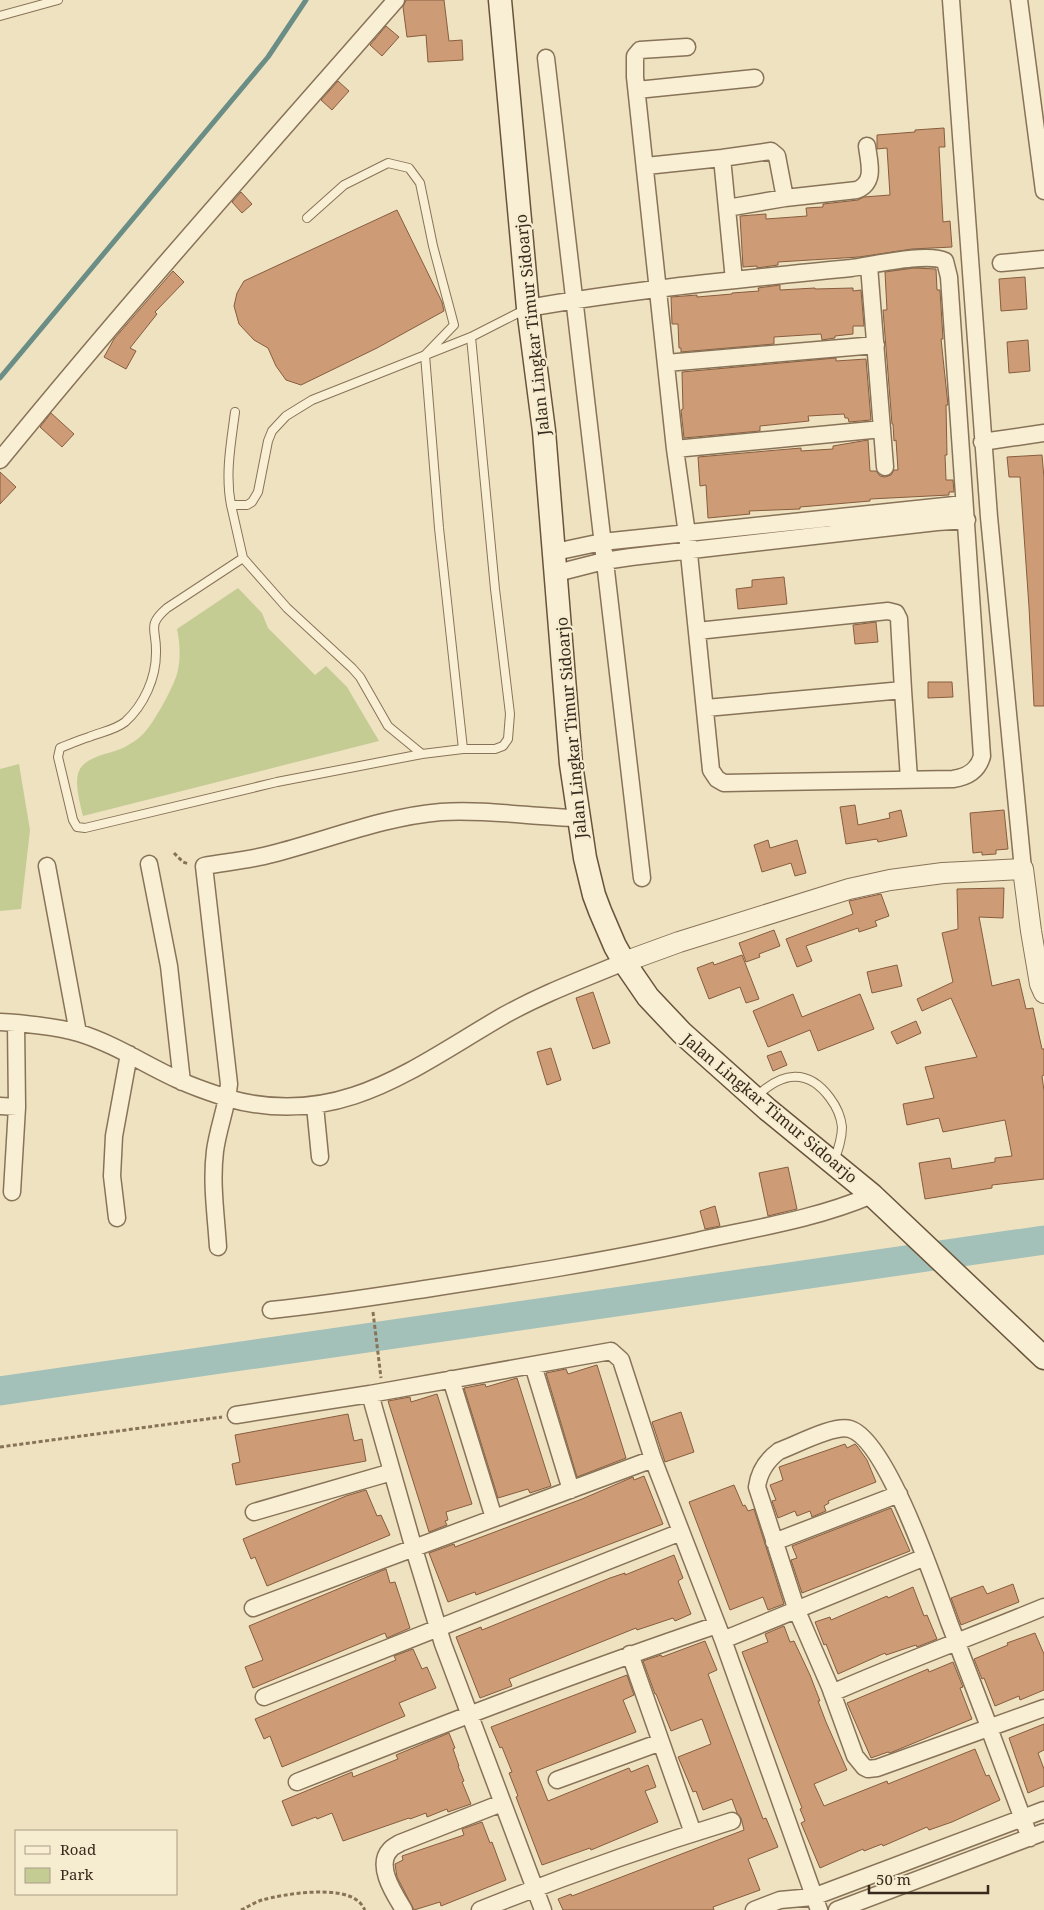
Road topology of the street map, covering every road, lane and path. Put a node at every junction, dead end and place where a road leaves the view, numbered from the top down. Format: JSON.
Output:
{"nodes":[{"id":1,"x":58,"y":0,"type":"edge"},
{"id":2,"x":396,"y":0,"type":"edge"},
{"id":3,"x":500,"y":0,"type":"edge"},
{"id":4,"x":951,"y":0,"type":"edge"},
{"id":5,"x":1018,"y":0,"type":"edge"},
{"id":6,"x":0,"y":16,"type":"edge"},
{"id":7,"x":687,"y":47,"type":"dead end"},
{"id":8,"x":546,"y":58,"type":"dead end"},
{"id":9,"x":755,"y":78,"type":"dead end"},
{"id":10,"x":637,"y":90,"type":"junction"},
{"id":11,"x":867,"y":146,"type":"dead end"},
{"id":12,"x":722,"y":158,"type":"junction"},
{"id":13,"x":646,"y":166,"type":"junction"},
{"id":14,"x":1044,"y":191,"type":"edge"},
{"id":15,"x":785,"y":198,"type":"junction"},
{"id":16,"x":727,"y":208,"type":"junction"},
{"id":17,"x":307,"y":218,"type":"dead end"},
{"id":18,"x":1044,"y":259,"type":"edge"},
{"id":19,"x":1001,"y":263,"type":"dead end"},
{"id":20,"x":869,"y":266,"type":"junction"},
{"id":21,"x":734,"y":280,"type":"junction"},
{"id":22,"x":658,"y":288,"type":"junction"},
{"id":23,"x":575,"y":299,"type":"junction"},
{"id":24,"x":528,"y":308,"type":"junction"},
{"id":25,"x":471,"y":337,"type":"junction"},
{"id":26,"x":876,"y":345,"type":"junction"},
{"id":27,"x":425,"y":355,"type":"junction"},
{"id":28,"x":666,"y":363,"type":"junction"},
{"id":29,"x":235,"y":412,"type":"dead end"},
{"id":30,"x":882,"y":430,"type":"junction"},
{"id":31,"x":1044,"y":433,"type":"edge"},
{"id":32,"x":982,"y":442,"type":"junction"},
{"id":33,"x":675,"y":449,"type":"junction"},
{"id":34,"x":0,"y":460,"type":"edge"},
{"id":35,"x":885,"y":467,"type":"dead end"},
{"id":36,"x":964,"y":504,"type":"junction"},
{"id":37,"x":231,"y":505,"type":"junction"},
{"id":38,"x":937,"y":514,"type":"junction"},
{"id":39,"x":966,"y":520,"type":"junction"},
{"id":40,"x":831,"y":526,"type":"junction"},
{"id":41,"x":687,"y":534,"type":"junction"},
{"id":42,"x":602,"y":542,"type":"junction"},
{"id":43,"x":688,"y":552,"type":"junction"},
{"id":44,"x":243,"y":558,"type":"junction"},
{"id":45,"x":604,"y":561,"type":"junction"},
{"id":46,"x":556,"y":562,"type":"junction"},
{"id":47,"x":697,"y":631,"type":"junction"},
{"id":48,"x":902,"y":690,"type":"junction"},
{"id":49,"x":706,"y":708,"type":"junction"},
{"id":50,"x":463,"y":749,"type":"junction"},
{"id":51,"x":422,"y":754,"type":"junction"},
{"id":52,"x":908,"y":779,"type":"junction"},
{"id":53,"x":578,"y":818,"type":"junction"},
{"id":54,"x":150,"y":864,"type":"dead end"},
{"id":55,"x":47,"y":866,"type":"dead end"},
{"id":56,"x":1023,"y":869,"type":"junction"},
{"id":57,"x":642,"y":878,"type":"dead end"},
{"id":58,"x":624,"y":962,"type":"junction"},
{"id":59,"x":1044,"y":993,"type":"edge"},
{"id":60,"x":8,"y":1023,"type":"edge"},
{"id":61,"x":78,"y":1033,"type":"junction"},
{"id":62,"x":129,"y":1054,"type":"junction"},
{"id":63,"x":182,"y":1082,"type":"junction"},
{"id":64,"x":228,"y":1098,"type":"junction"},
{"id":65,"x":755,"y":1099,"type":"junction"},
{"id":66,"x":0,"y":1106,"type":"edge"},
{"id":67,"x":315,"y":1106,"type":"junction"},
{"id":68,"x":17,"y":1107,"type":"junction"},
{"id":69,"x":320,"y":1157,"type":"dead end"},
{"id":70,"x":834,"y":1163,"type":"junction"},
{"id":71,"x":12,"y":1192,"type":"dead end"},
{"id":72,"x":878,"y":1201,"type":"junction"},
{"id":73,"x":117,"y":1218,"type":"dead end"},
{"id":74,"x":218,"y":1247,"type":"dead end"},
{"id":75,"x":271,"y":1310,"type":"dead end"},
{"id":76,"x":373,"y":1312,"type":"dead end"},
{"id":77,"x":1044,"y":1358,"type":"edge"},
{"id":78,"x":379,"y":1361,"type":"dead end"},
{"id":79,"x":533,"y":1365,"type":"junction"},
{"id":80,"x":451,"y":1379,"type":"junction"},
{"id":81,"x":370,"y":1394,"type":"junction"},
{"id":82,"x":236,"y":1415,"type":"joint"},
{"id":83,"x":0,"y":1447,"type":"edge"},
{"id":84,"x":653,"y":1459,"type":"junction"},
{"id":85,"x":392,"y":1472,"type":"junction"},
{"id":86,"x":570,"y":1490,"type":"junction"},
{"id":87,"x":899,"y":1494,"type":"junction"},
{"id":88,"x":254,"y":1512,"type":"dead end"},
{"id":89,"x":494,"y":1518,"type":"junction"},
{"id":90,"x":681,"y":1532,"type":"junction"},
{"id":91,"x":774,"y":1542,"type":"junction"},
{"id":92,"x":414,"y":1549,"type":"junction"},
{"id":93,"x":925,"y":1557,"type":"junction"},
{"id":94,"x":1044,"y":1607,"type":"edge"},
{"id":95,"x":253,"y":1608,"type":"dead end"},
{"id":96,"x":797,"y":1610,"type":"junction"},
{"id":97,"x":438,"y":1629,"type":"junction"},
{"id":98,"x":720,"y":1632,"type":"junction"},
{"id":99,"x":957,"y":1643,"type":"junction"},
{"id":100,"x":630,"y":1654,"type":"junction"},
{"id":101,"x":832,"y":1693,"type":"junction"},
{"id":102,"x":264,"y":1697,"type":"dead end"},
{"id":103,"x":1044,"y":1708,"type":"edge"},
{"id":104,"x":469,"y":1714,"type":"junction"},
{"id":105,"x":989,"y":1728,"type":"junction"},
{"id":106,"x":661,"y":1742,"type":"junction"},
{"id":107,"x":557,"y":1780,"type":"dead end"},
{"id":108,"x":297,"y":1782,"type":"dead end"},
{"id":109,"x":502,"y":1803,"type":"junction"},
{"id":110,"x":1044,"y":1810,"type":"edge"},
{"id":111,"x":1023,"y":1818,"type":"junction"},
{"id":112,"x":732,"y":1821,"type":"dead end"},
{"id":113,"x":693,"y":1833,"type":"junction"},
{"id":114,"x":1037,"y":1835,"type":"edge"},
{"id":115,"x":534,"y":1888,"type":"junction"},
{"id":116,"x":816,"y":1903,"type":"edge"},
{"id":117,"x":241,"y":1910,"type":"edge"},
{"id":118,"x":365,"y":1910,"type":"edge"},
{"id":119,"x":404,"y":1910,"type":"edge"},
{"id":120,"x":480,"y":1910,"type":"edge"},
{"id":121,"x":543,"y":1910,"type":"edge"},
{"id":122,"x":754,"y":1910,"type":"edge"},
{"id":123,"x":837,"y":1910,"type":"edge"}],
"edges":[{"from":1,"to":6,"type":"lane"},
{"from":2,"to":34,"type":"street"},
{"from":3,"to":24,"type":"main road","name":"Jalan Lingkar Timur Sidoarjo"},
{"from":4,"to":32,"type":"street"},
{"from":5,"to":14,"type":"street"},
{"from":7,"to":10,"type":"street"},
{"from":8,"to":23,"type":"street"},
{"from":9,"to":10,"type":"street"},
{"from":10,"to":13,"type":"street"},
{"from":11,"to":15,"type":"street"},
{"from":12,"to":13,"type":"street"},
{"from":12,"to":15,"type":"street"},
{"from":12,"to":16,"type":"street"},
{"from":13,"to":22,"type":"street"},
{"from":15,"to":16,"type":"street"},
{"from":16,"to":21,"type":"street"},
{"from":17,"to":27,"type":"lane"},
{"from":18,"to":19,"type":"street"},
{"from":20,"to":21,"type":"street"},
{"from":20,"to":26,"type":"street"},
{"from":20,"to":36,"type":"street"},
{"from":21,"to":22,"type":"street"},
{"from":22,"to":23,"type":"street"},
{"from":22,"to":28,"type":"street"},
{"from":23,"to":24,"type":"street"},
{"from":23,"to":42,"type":"street"},
{"from":24,"to":25,"type":"lane"},
{"from":24,"to":46,"type":"main road","name":"Jalan Lingkar Timur Sidoarjo"},
{"from":25,"to":27,"type":"lane"},
{"from":25,"to":50,"type":"lane"},
{"from":26,"to":28,"type":"street"},
{"from":26,"to":30,"type":"street"},
{"from":27,"to":37,"type":"lane"},
{"from":27,"to":50,"type":"lane"},
{"from":28,"to":33,"type":"street"},
{"from":29,"to":37,"type":"lane"},
{"from":30,"to":33,"type":"street"},
{"from":30,"to":35,"type":"street"},
{"from":31,"to":32,"type":"street"},
{"from":32,"to":56,"type":"street"},
{"from":33,"to":41,"type":"street"},
{"from":36,"to":38,"type":"street"},
{"from":36,"to":39,"type":"street"},
{"from":37,"to":44,"type":"lane"},
{"from":38,"to":39,"type":"street"},
{"from":38,"to":40,"type":"street"},
{"from":39,"to":52,"type":"street"},
{"from":40,"to":41,"type":"street"},
{"from":40,"to":43,"type":"street"},
{"from":41,"to":42,"type":"street"},
{"from":41,"to":43,"type":"street"},
{"from":42,"to":45,"type":"street"},
{"from":42,"to":46,"type":"street"},
{"from":43,"to":45,"type":"street"},
{"from":43,"to":47,"type":"street"},
{"from":44,"to":51,"type":"lane"},
{"from":44,"to":51,"type":"lane"},
{"from":45,"to":46,"type":"street"},
{"from":45,"to":57,"type":"street"},
{"from":46,"to":53,"type":"main road","name":"Jalan Lingkar Timur Sidoarjo"},
{"from":47,"to":48,"type":"street"},
{"from":47,"to":49,"type":"street"},
{"from":48,"to":49,"type":"street"},
{"from":48,"to":52,"type":"street"},
{"from":49,"to":52,"type":"street"},
{"from":50,"to":51,"type":"lane"},
{"from":53,"to":58,"type":"main road","name":"Jalan Lingkar Timur Sidoarjo"},
{"from":53,"to":64,"type":"street"},
{"from":54,"to":63,"type":"street"},
{"from":55,"to":61,"type":"street"},
{"from":56,"to":58,"type":"street"},
{"from":56,"to":59,"type":"street"},
{"from":58,"to":65,"type":"main road","name":"Jalan Lingkar Timur Sidoarjo"},
{"from":58,"to":67,"type":"street"},
{"from":60,"to":61,"type":"street"},
{"from":60,"to":68,"type":"street"},
{"from":61,"to":62,"type":"street"},
{"from":62,"to":63,"type":"street"},
{"from":62,"to":73,"type":"street"},
{"from":63,"to":64,"type":"street"},
{"from":64,"to":67,"type":"street"},
{"from":64,"to":74,"type":"street"},
{"from":65,"to":70,"type":"main road","name":"Jalan Lingkar Timur Sidoarjo"},
{"from":65,"to":70,"type":"lane"},
{"from":66,"to":68,"type":"street"},
{"from":67,"to":69,"type":"street"},
{"from":68,"to":71,"type":"street"},
{"from":70,"to":72,"type":"main road","name":"Jalan Lingkar Timur Sidoarjo"},
{"from":72,"to":75,"type":"street"},
{"from":72,"to":77,"type":"main road","name":"Jalan Lingkar Timur Sidoarjo"},
{"from":76,"to":78,"type":"path"},
{"from":79,"to":80,"type":"street"},
{"from":79,"to":84,"type":"street"},
{"from":79,"to":86,"type":"street"},
{"from":80,"to":81,"type":"street"},
{"from":80,"to":89,"type":"street"},
{"from":81,"to":82,"type":"street"},
{"from":81,"to":85,"type":"street"},
{"from":82,"to":83,"type":"path"},
{"from":84,"to":86,"type":"street"},
{"from":84,"to":90,"type":"street"},
{"from":85,"to":88,"type":"street"},
{"from":85,"to":92,"type":"street"},
{"from":86,"to":89,"type":"street"},
{"from":87,"to":91,"type":"street"},
{"from":87,"to":91,"type":"street"},
{"from":87,"to":93,"type":"street"},
{"from":89,"to":92,"type":"street"},
{"from":90,"to":97,"type":"street"},
{"from":90,"to":98,"type":"street"},
{"from":91,"to":96,"type":"street"},
{"from":92,"to":95,"type":"street"},
{"from":92,"to":97,"type":"street"},
{"from":93,"to":96,"type":"street"},
{"from":93,"to":99,"type":"street"},
{"from":94,"to":99,"type":"street"},
{"from":96,"to":98,"type":"street"},
{"from":96,"to":101,"type":"street"},
{"from":97,"to":102,"type":"street"},
{"from":97,"to":104,"type":"street"},
{"from":98,"to":100,"type":"street"},
{"from":98,"to":116,"type":"street"},
{"from":99,"to":101,"type":"street"},
{"from":99,"to":105,"type":"street"},
{"from":100,"to":104,"type":"street"},
{"from":100,"to":106,"type":"street"},
{"from":101,"to":105,"type":"street"},
{"from":103,"to":105,"type":"street"},
{"from":104,"to":108,"type":"street"},
{"from":104,"to":109,"type":"street"},
{"from":105,"to":111,"type":"street"},
{"from":106,"to":107,"type":"street"},
{"from":106,"to":113,"type":"street"},
{"from":109,"to":115,"type":"street"},
{"from":109,"to":119,"type":"street"},
{"from":110,"to":111,"type":"street"},
{"from":111,"to":114,"type":"street"},
{"from":111,"to":116,"type":"street"},
{"from":112,"to":113,"type":"street"},
{"from":113,"to":115,"type":"street"},
{"from":114,"to":123,"type":"street"},
{"from":115,"to":120,"type":"street"},
{"from":115,"to":121,"type":"street"},
{"from":116,"to":122,"type":"street"},
{"from":117,"to":118,"type":"path"}]}
